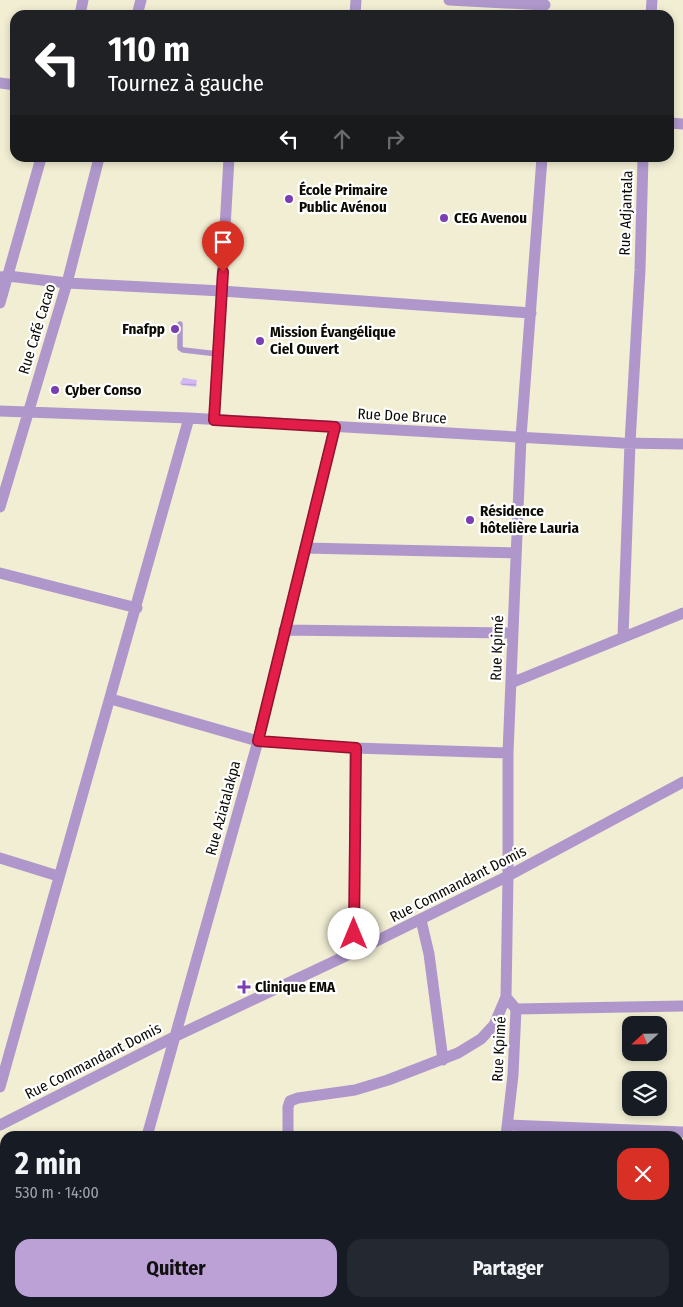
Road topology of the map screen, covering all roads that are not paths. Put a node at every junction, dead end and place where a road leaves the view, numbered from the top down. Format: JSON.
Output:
{"nodes":[{"id":1,"x":448,"y":0,"type":"edge"},
{"id":2,"x":545,"y":7,"type":"edge"},
{"id":3,"x":40,"y":162,"type":"edge"},
{"id":4,"x":98,"y":162,"type":"edge"},
{"id":5,"x":228,"y":162,"type":"edge"},
{"id":6,"x":542,"y":162,"type":"edge"},
{"id":7,"x":643,"y":162,"type":"edge"},
{"id":8,"x":4,"y":276,"type":"edge"},
{"id":9,"x":67,"y":283,"type":"junction"},
{"id":10,"x":222,"y":291,"type":"junction"},
{"id":11,"x":0,"y":303,"type":"edge"},
{"id":12,"x":531,"y":313,"type":"junction"},
{"id":13,"x":180,"y":324,"type":"dead end"},
{"id":14,"x":218,"y":354,"type":"junction"},
{"id":15,"x":0,"y":411,"type":"edge"},
{"id":16,"x":28,"y":412,"type":"junction"},
{"id":17,"x":189,"y":418,"type":"junction"},
{"id":18,"x":214,"y":420,"type":"junction"},
{"id":19,"x":335,"y":427,"type":"junction"},
{"id":20,"x":520,"y":437,"type":"junction"},
{"id":21,"x":630,"y":443,"type":"junction"},
{"id":22,"x":683,"y":444,"type":"edge"},
{"id":23,"x":0,"y":507,"type":"edge"},
{"id":24,"x":305,"y":548,"type":"junction"},
{"id":25,"x":516,"y":554,"type":"junction"},
{"id":26,"x":0,"y":573,"type":"edge"},
{"id":27,"x":137,"y":608,"type":"junction"},
{"id":28,"x":683,"y":613,"type":"edge"},
{"id":29,"x":284,"y":630,"type":"junction"},
{"id":30,"x":513,"y":634,"type":"junction"},
{"id":31,"x":623,"y":637,"type":"junction"},
{"id":32,"x":511,"y":683,"type":"junction"},
{"id":33,"x":111,"y":699,"type":"junction"},
{"id":34,"x":258,"y":741,"type":"junction"},
{"id":35,"x":356,"y":748,"type":"junction"},
{"id":36,"x":508,"y":753,"type":"junction"},
{"id":37,"x":683,"y":782,"type":"edge"},
{"id":38,"x":0,"y":858,"type":"edge"},
{"id":39,"x":58,"y":876,"type":"junction"},
{"id":40,"x":508,"y":876,"type":"junction"},
{"id":41,"x":421,"y":920,"type":"junction"},
{"id":42,"x":354,"y":952,"type":"junction"},
{"id":43,"x":506,"y":996,"type":"junction"},
{"id":44,"x":683,"y":1006,"type":"edge"},
{"id":45,"x":516,"y":1009,"type":"junction"},
{"id":46,"x":176,"y":1036,"type":"junction"},
{"id":47,"x":443,"y":1060,"type":"junction"},
{"id":48,"x":0,"y":1087,"type":"edge"},
{"id":49,"x":0,"y":1125,"type":"edge"},
{"id":50,"x":148,"y":1131,"type":"edge"},
{"id":51,"x":288,"y":1131,"type":"edge"},
{"id":52,"x":507,"y":1131,"type":"edge"}],
"edges":[{"from":1,"to":2,"type":"street"},
{"from":3,"to":8,"type":"street"},
{"from":4,"to":9,"type":"street","name":"Rue Café Cacao"},
{"from":5,"to":10,"type":"street"},
{"from":6,"to":12,"type":"street","name":"Rue Kpimé"},
{"from":7,"to":21,"type":"street","name":"Rue Adjantala"},
{"from":8,"to":9,"type":"street"},
{"from":8,"to":11,"type":"street"},
{"from":9,"to":10,"type":"street"},
{"from":9,"to":16,"type":"street","name":"Rue Café Cacao"},
{"from":10,"to":12,"type":"street"},
{"from":10,"to":14,"type":"street"},
{"from":12,"to":20,"type":"street","name":"Rue Kpimé"},
{"from":13,"to":14,"type":"lane"},
{"from":14,"to":18,"type":"street"},
{"from":15,"to":16,"type":"street","name":"Rue Doe Bruce"},
{"from":16,"to":17,"type":"street","name":"Rue Doe Bruce"},
{"from":16,"to":23,"type":"street","name":"Rue Café Cacao"},
{"from":17,"to":18,"type":"street","name":"Rue Doe Bruce"},
{"from":17,"to":27,"type":"street"},
{"from":18,"to":19,"type":"street","name":"Rue Doe Bruce"},
{"from":19,"to":20,"type":"street","name":"Rue Doe Bruce"},
{"from":19,"to":24,"type":"street","name":"Rue Aziatalakpa"},
{"from":20,"to":21,"type":"street","name":"Rue Doe Bruce"},
{"from":20,"to":25,"type":"street","name":"Rue Kpimé"},
{"from":21,"to":22,"type":"street","name":"Rue Doe Bruce"},
{"from":21,"to":31,"type":"street","name":"Rue Adjantala"},
{"from":24,"to":25,"type":"street"},
{"from":24,"to":29,"type":"street","name":"Rue Aziatalakpa"},
{"from":25,"to":30,"type":"street","name":"Rue Kpimé"},
{"from":26,"to":27,"type":"street"},
{"from":27,"to":33,"type":"street"},
{"from":28,"to":31,"type":"street"},
{"from":29,"to":30,"type":"street"},
{"from":29,"to":34,"type":"street","name":"Rue Aziatalakpa"},
{"from":30,"to":32,"type":"street","name":"Rue Kpimé"},
{"from":31,"to":32,"type":"street"},
{"from":32,"to":36,"type":"street","name":"Rue Kpimé"},
{"from":33,"to":34,"type":"street"},
{"from":33,"to":39,"type":"street"},
{"from":34,"to":35,"type":"street"},
{"from":34,"to":46,"type":"street","name":"Rue Aziatalakpa"},
{"from":35,"to":36,"type":"street"},
{"from":35,"to":42,"type":"street"},
{"from":36,"to":40,"type":"street","name":"Rue Kpimé"},
{"from":37,"to":40,"type":"street","name":"Rue Commandant Domis"},
{"from":38,"to":39,"type":"street"},
{"from":39,"to":48,"type":"street"},
{"from":40,"to":41,"type":"street","name":"Rue Commandant Domis"},
{"from":40,"to":43,"type":"street","name":"Rue Kpimé"},
{"from":41,"to":42,"type":"street","name":"Rue Commandant Domis"},
{"from":41,"to":47,"type":"street"},
{"from":42,"to":46,"type":"street","name":"Rue Commandant Domis"},
{"from":43,"to":45,"type":"street","name":"Rue Kpimé"},
{"from":43,"to":47,"type":"street"},
{"from":44,"to":45,"type":"street"},
{"from":45,"to":52,"type":"street","name":"Rue Kpimé"},
{"from":46,"to":49,"type":"street","name":"Rue Commandant Domis"},
{"from":46,"to":50,"type":"street","name":"Rue Aziatalakpa"},
{"from":47,"to":51,"type":"street"}]}
